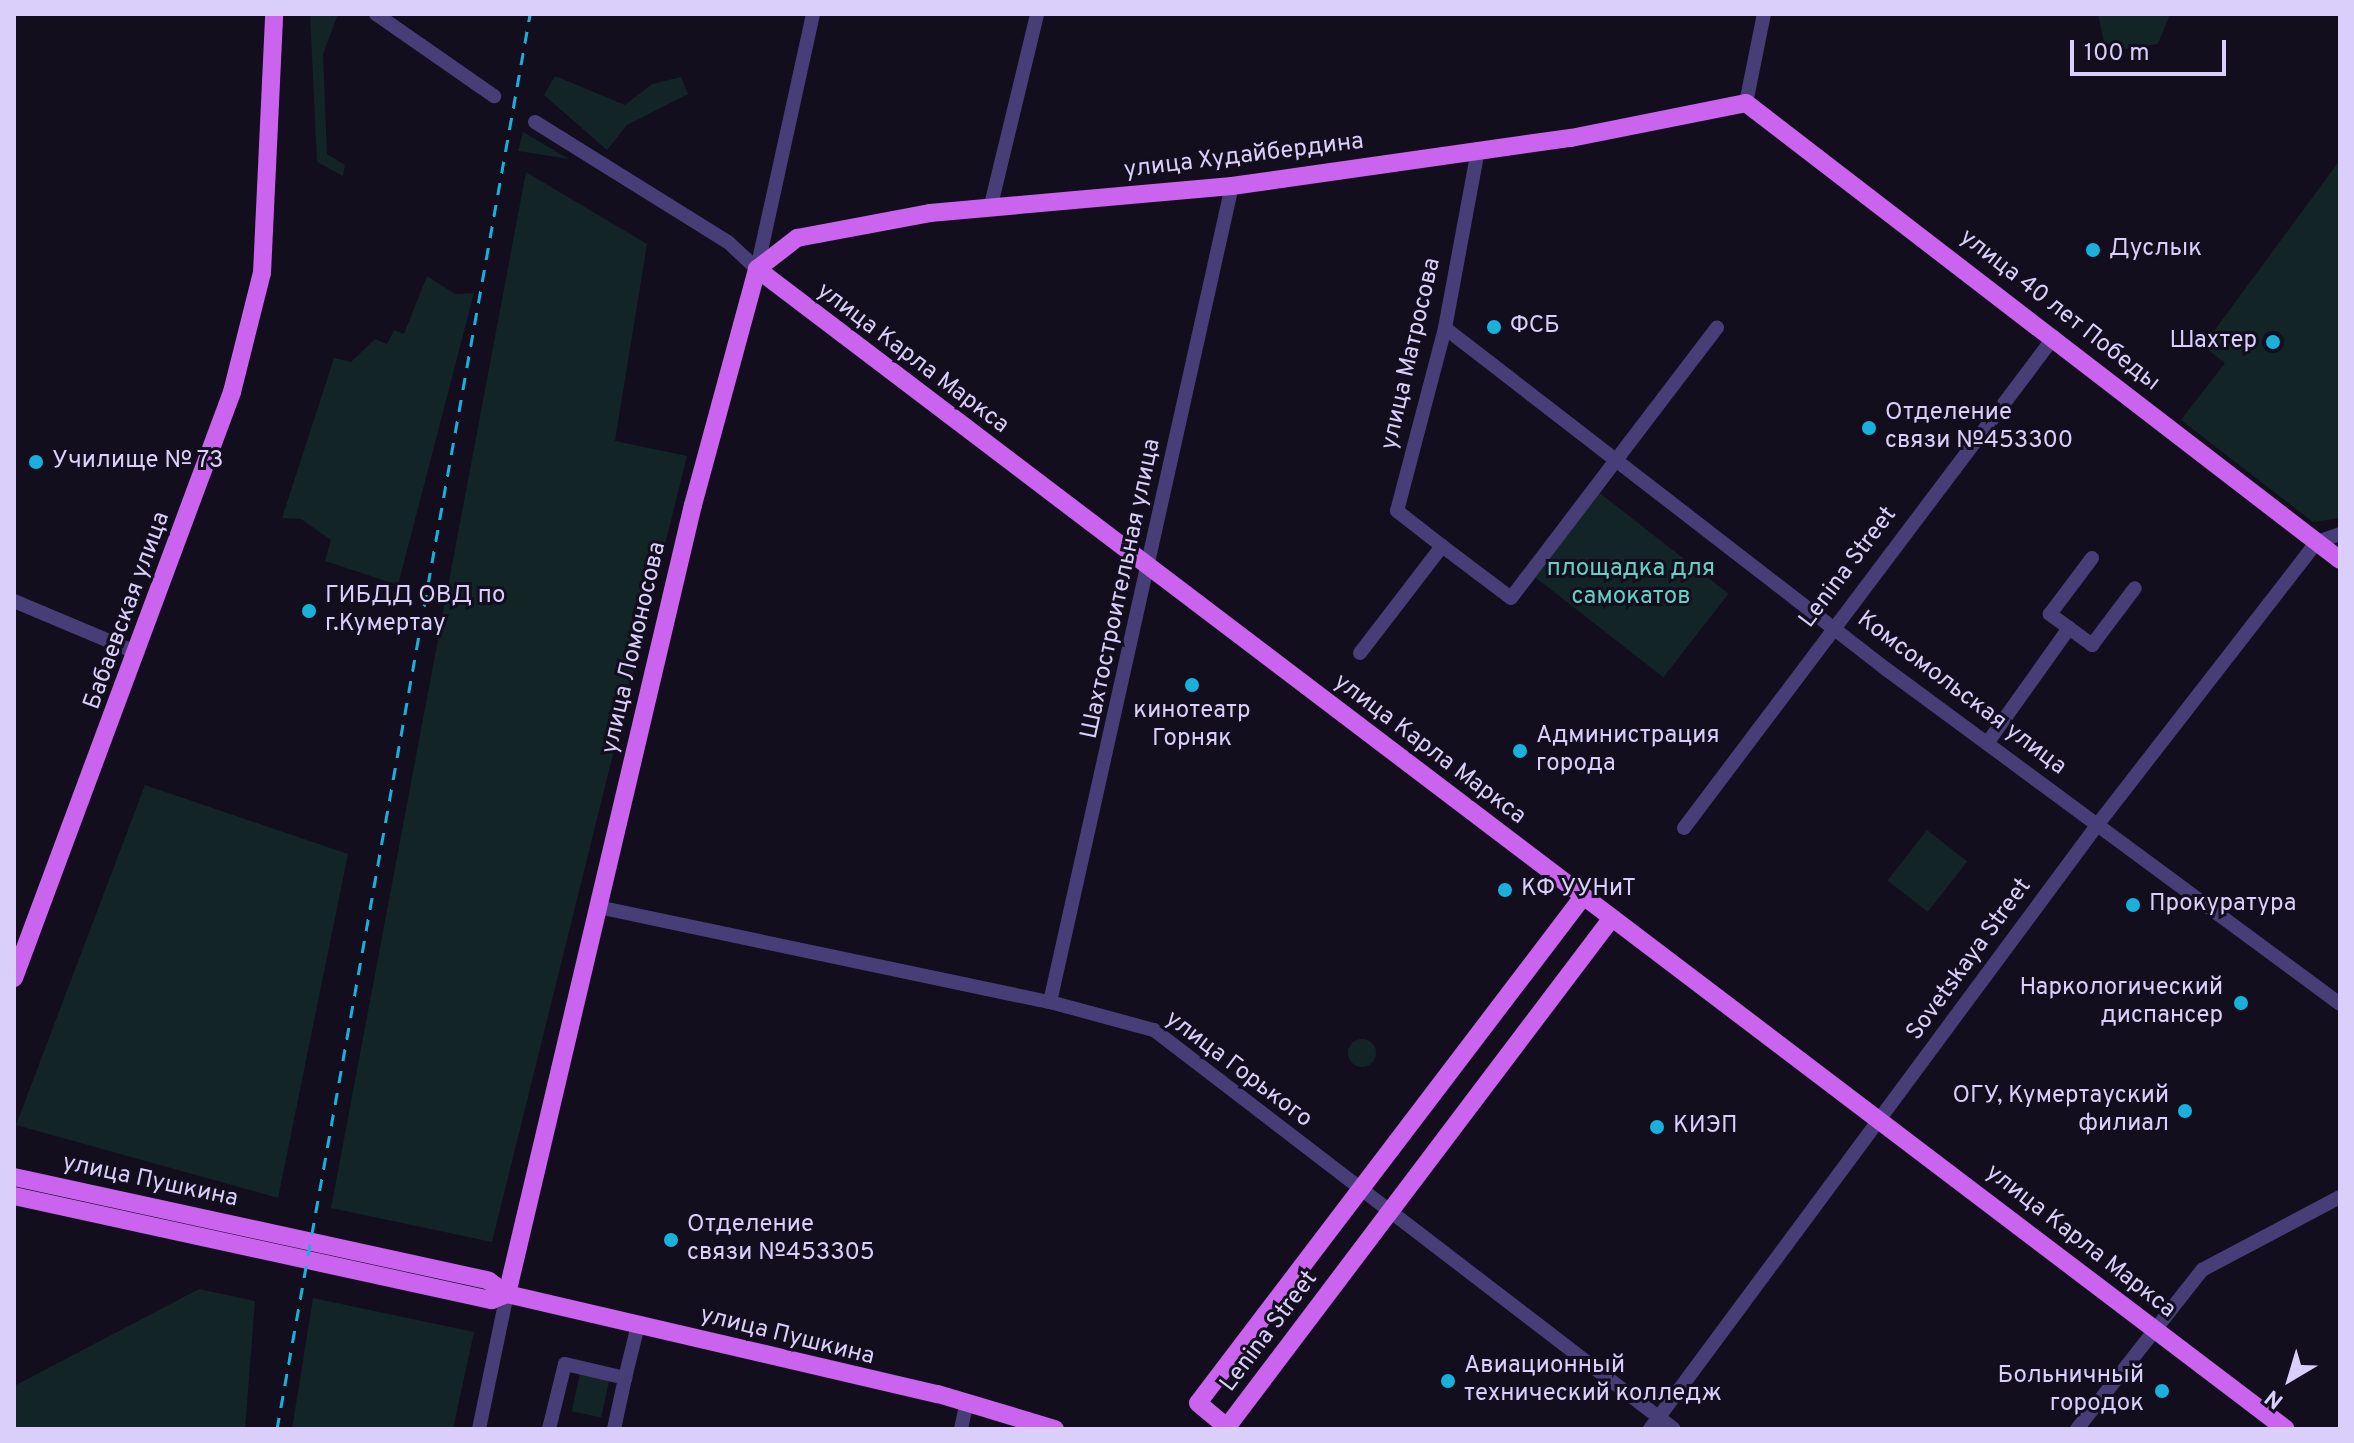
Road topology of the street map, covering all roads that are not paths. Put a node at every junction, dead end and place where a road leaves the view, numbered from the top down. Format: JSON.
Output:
{"nodes":[{"id":1,"x":274,"y":14,"type":"edge"},
{"id":2,"x":376,"y":14,"type":"edge"},
{"id":3,"x":813,"y":14,"type":"edge"},
{"id":4,"x":1037,"y":14,"type":"edge"},
{"id":5,"x":1764,"y":14,"type":"edge"},
{"id":6,"x":494,"y":96,"type":"dead end"},
{"id":7,"x":1746,"y":103,"type":"junction"},
{"id":8,"x":535,"y":122,"type":"dead end"},
{"id":9,"x":1478,"y":150,"type":"junction"},
{"id":10,"x":1232,"y":186,"type":"junction"},
{"id":11,"x":990,"y":209,"type":"junction"},
{"id":12,"x":757,"y":269,"type":"junction"},
{"id":13,"x":1445,"y":328,"type":"junction"},
{"id":14,"x":1717,"y":328,"type":"dead end"},
{"id":15,"x":2054,"y":337,"type":"junction"},
{"id":16,"x":1617,"y":460,"type":"junction"},
{"id":17,"x":2340,"y":534,"type":"edge"},
{"id":18,"x":2317,"y":542,"type":"junction"},
{"id":19,"x":1442,"y":546,"type":"junction"},
{"id":20,"x":2092,"y":558,"type":"dead end"},
{"id":21,"x":2340,"y":560,"type":"edge"},
{"id":22,"x":1149,"y":569,"type":"junction"},
{"id":23,"x":2135,"y":588,"type":"dead end"},
{"id":24,"x":14,"y":601,"type":"edge"},
{"id":25,"x":1835,"y":626,"type":"junction"},
{"id":26,"x":2069,"y":628,"type":"junction"},
{"id":27,"x":138,"y":653,"type":"junction"},
{"id":28,"x":1360,"y":653,"type":"dead end"},
{"id":29,"x":1988,"y":742,"type":"junction"},
{"id":30,"x":2098,"y":824,"type":"junction"},
{"id":31,"x":1684,"y":828,"type":"dead end"},
{"id":32,"x":1582,"y":898,"type":"junction"},
{"id":33,"x":598,"y":907,"type":"junction"},
{"id":34,"x":1611,"y":919,"type":"junction"},
{"id":35,"x":14,"y":978,"type":"edge"},
{"id":36,"x":1050,"y":1002,"type":"junction"},
{"id":37,"x":2340,"y":1004,"type":"edge"},
{"id":38,"x":1880,"y":1120,"type":"junction"},
{"id":39,"x":16,"y":1181,"type":"edge"},
{"id":40,"x":1363,"y":1192,"type":"junction"},
{"id":41,"x":2340,"y":1197,"type":"edge"},
{"id":42,"x":1390,"y":1212,"type":"junction"},
{"id":43,"x":507,"y":1294,"type":"junction"},
{"id":44,"x":638,"y":1325,"type":"junction"},
{"id":45,"x":2152,"y":1329,"type":"junction"},
{"id":46,"x":625,"y":1378,"type":"junction"},
{"id":47,"x":966,"y":1405,"type":"junction"},
{"id":48,"x":1654,"y":1423,"type":"edge"},
{"id":49,"x":479,"y":1429,"type":"edge"},
{"id":50,"x":549,"y":1429,"type":"edge"},
{"id":51,"x":614,"y":1429,"type":"edge"},
{"id":52,"x":961,"y":1429,"type":"edge"},
{"id":53,"x":1055,"y":1429,"type":"edge"},
{"id":54,"x":1674,"y":1429,"type":"edge"},
{"id":55,"x":2077,"y":1429,"type":"edge"},
{"id":56,"x":2286,"y":1429,"type":"edge"}],
"edges":[{"from":1,"to":27,"type":"main road","name":"Бабаевская улица"},
{"from":2,"to":6,"type":"street"},
{"from":3,"to":12,"type":"street","name":"улица Ломоносова"},
{"from":4,"to":11,"type":"street"},
{"from":5,"to":7,"type":"street"},
{"from":7,"to":9,"type":"main road","name":"улица Худайбердина"},
{"from":7,"to":15,"type":"main road","name":"улица 40 лет Победы"},
{"from":8,"to":12,"type":"street","name":"улица Карла Маркса"},
{"from":9,"to":10,"type":"main road","name":"улица Худайбердина"},
{"from":9,"to":13,"type":"street","name":"улица Матросова"},
{"from":10,"to":11,"type":"main road","name":"улица Худайбердина"},
{"from":10,"to":22,"type":"street","name":"Шахтостроительная улица"},
{"from":11,"to":12,"type":"main road","name":"улица Худайбердина"},
{"from":12,"to":22,"type":"main road","name":"улица Карла Маркса"},
{"from":12,"to":33,"type":"main road","name":"улица Ломоносова"},
{"from":13,"to":16,"type":"street","name":"Комсомольская улица"},
{"from":13,"to":19,"type":"street","name":"улица Матросова"},
{"from":14,"to":16,"type":"street"},
{"from":15,"to":18,"type":"main road","name":"улица 40 лет Победы"},
{"from":15,"to":25,"type":"street","name":"Lenina Street"},
{"from":16,"to":19,"type":"street","name":"улица Матросова"},
{"from":16,"to":25,"type":"street","name":"Комсомольская улица"},
{"from":17,"to":18,"type":"street"},
{"from":18,"to":21,"type":"main road","name":"улица 40 лет Победы"},
{"from":18,"to":30,"type":"street","name":"Sovetskaya Street"},
{"from":19,"to":28,"type":"street"},
{"from":20,"to":26,"type":"street"},
{"from":22,"to":32,"type":"main road","name":"улица Карла Маркса"},
{"from":22,"to":36,"type":"street","name":"Шахтостроительная улица"},
{"from":23,"to":26,"type":"street"},
{"from":24,"to":27,"type":"street"},
{"from":25,"to":29,"type":"street","name":"Комсомольская улица"},
{"from":25,"to":31,"type":"street","name":"Lenina Street"},
{"from":26,"to":29,"type":"street"},
{"from":27,"to":35,"type":"main road","name":"Бабаевская улица"},
{"from":29,"to":30,"type":"street","name":"Комсомольская улица"},
{"from":30,"to":37,"type":"street","name":"Комсомольская улица"},
{"from":30,"to":38,"type":"street","name":"Sovetskaya Street"},
{"from":32,"to":34,"type":"main road","name":"улица Карла Маркса"},
{"from":32,"to":40,"type":"main road","name":"Lenina Street"},
{"from":33,"to":36,"type":"street","name":"улица Горького"},
{"from":33,"to":43,"type":"main road","name":"улица Ломоносова"},
{"from":34,"to":38,"type":"main road","name":"улица Карла Маркса"},
{"from":34,"to":42,"type":"main road","name":"Lenina Street"},
{"from":36,"to":40,"type":"street","name":"улица Горького"},
{"from":38,"to":45,"type":"main road","name":"улица Карла Маркса"},
{"from":38,"to":48,"type":"street","name":"Sovetskaya Street"},
{"from":39,"to":43,"type":"main road","name":"улица Пушкина"},
{"from":40,"to":42,"type":"street","name":"улица Горького"},
{"from":40,"to":42,"type":"main road","name":"Lenina Street"},
{"from":41,"to":45,"type":"street"},
{"from":42,"to":48,"type":"street","name":"улица Горького"},
{"from":43,"to":44,"type":"main road","name":"улица Пушкина"},
{"from":43,"to":49,"type":"street"},
{"from":44,"to":46,"type":"street"},
{"from":44,"to":47,"type":"main road","name":"улица Пушкина"},
{"from":45,"to":55,"type":"street"},
{"from":45,"to":56,"type":"main road","name":"улица Карла Маркса"},
{"from":46,"to":50,"type":"street"},
{"from":46,"to":51,"type":"street"},
{"from":47,"to":52,"type":"street"},
{"from":47,"to":53,"type":"main road","name":"улица Пушкина"},
{"from":48,"to":54,"type":"street","name":"улица Горького"}]}
